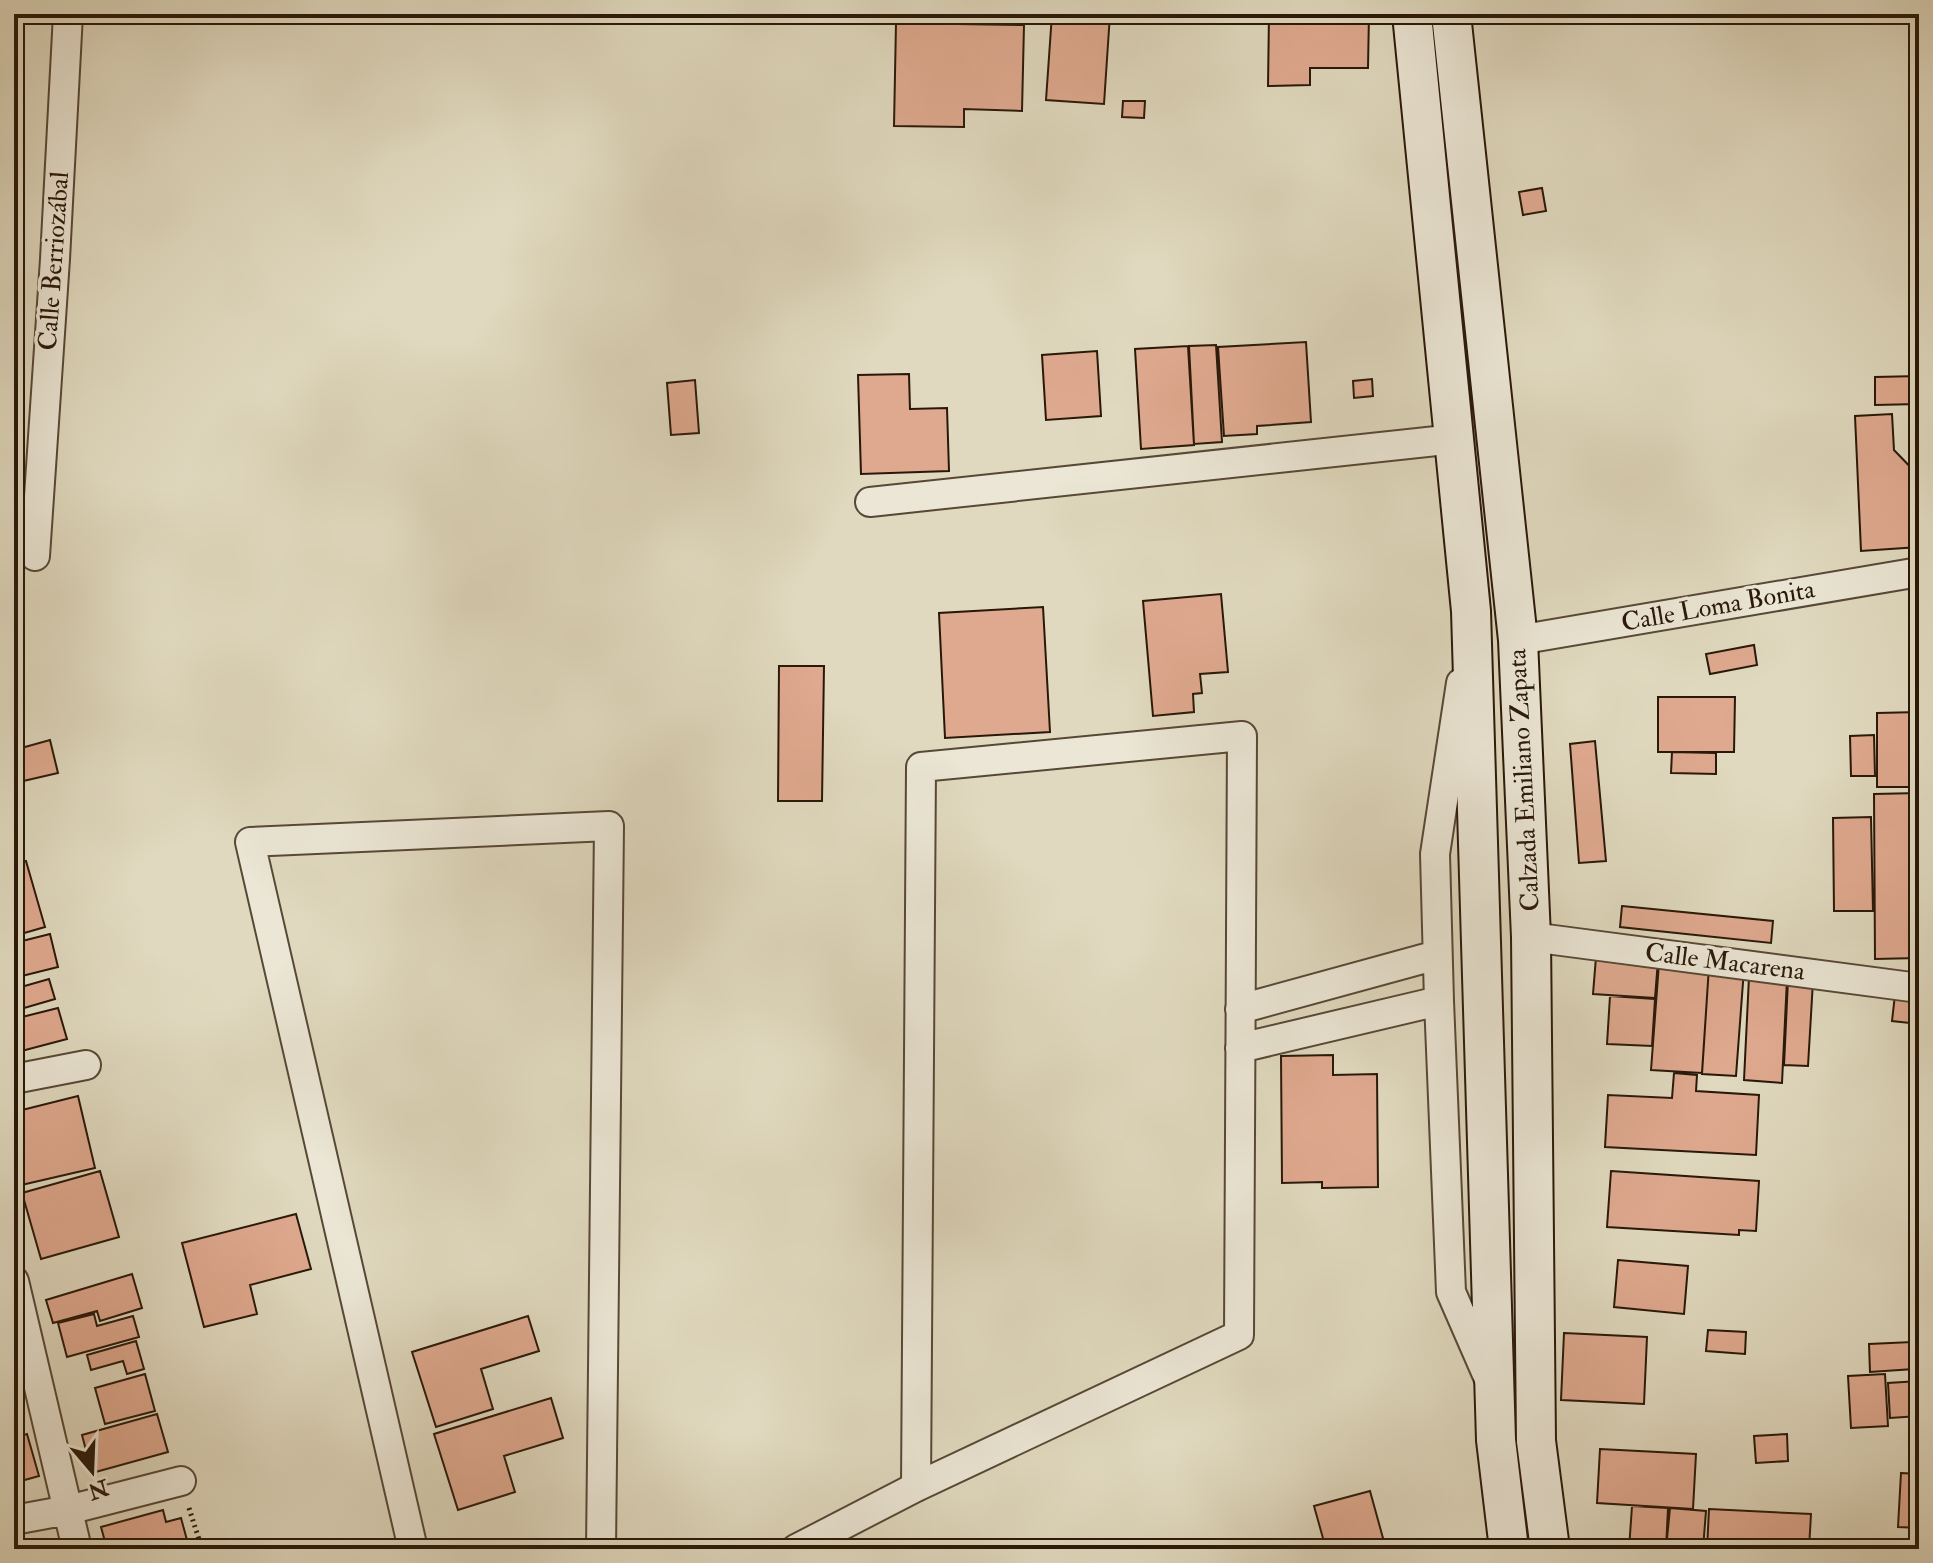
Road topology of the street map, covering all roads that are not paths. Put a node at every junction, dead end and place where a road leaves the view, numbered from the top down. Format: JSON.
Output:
{"nodes":[{"id":1,"x":68,"y":14,"type":"edge"},
{"id":2,"x":1412,"y":14,"type":"edge"},
{"id":3,"x":1451,"y":14,"type":"edge"},
{"id":4,"x":1455,"y":439,"type":"junction"},
{"id":5,"x":870,"y":502,"type":"dead end"},
{"id":6,"x":35,"y":556,"type":"dead end"},
{"id":7,"x":1919,"y":572,"type":"edge"},
{"id":8,"x":1471,"y":611,"type":"junction"},
{"id":9,"x":1518,"y":640,"type":"junction"},
{"id":10,"x":1531,"y":937,"type":"junction"},
{"id":11,"x":1437,"y":955,"type":"junction"},
{"id":12,"x":1919,"y":988,"type":"edge"},
{"id":13,"x":1439,"y":1001,"type":"junction"},
{"id":14,"x":1240,"y":1009,"type":"junction"},
{"id":15,"x":1240,"y":1048,"type":"junction"},
{"id":16,"x":86,"y":1065,"type":"dead end"},
{"id":17,"x":14,"y":1079,"type":"edge"},
{"id":18,"x":14,"y":1281,"type":"edge"},
{"id":19,"x":1494,"y":1391,"type":"junction"},
{"id":20,"x":181,"y":1481,"type":"road end"},
{"id":21,"x":916,"y":1487,"type":"junction"},
{"id":22,"x":68,"y":1510,"type":"junction"},
{"id":23,"x":14,"y":1520,"type":"edge"},
{"id":24,"x":1833,"y":1548,"type":"edge"},
{"id":25,"x":77,"y":1549,"type":"edge"},
{"id":26,"x":413,"y":1549,"type":"edge"},
{"id":27,"x":601,"y":1549,"type":"edge"},
{"id":28,"x":796,"y":1549,"type":"edge"},
{"id":29,"x":1509,"y":1549,"type":"edge"},
{"id":30,"x":1550,"y":1549,"type":"edge"},
{"id":31,"x":1849,"y":1549,"type":"edge"}],
"edges":[{"from":1,"to":6,"type":"street","name":"Calle Berriozábal"},
{"from":2,"to":4,"type":"main road","name":"Calzada Emiliano Zapata"},
{"from":3,"to":9,"type":"main road","name":"Calzada Emiliano Zapata"},
{"from":4,"to":5,"type":"street"},
{"from":4,"to":8,"type":"main road","name":"Calzada Emiliano Zapata"},
{"from":7,"to":9,"type":"street","name":"Calle Loma Bonita"},
{"from":8,"to":11,"type":"street"},
{"from":8,"to":19,"type":"main road","name":"Calzada Emiliano Zapata"},
{"from":9,"to":10,"type":"main road","name":"Calzada Emiliano Zapata"},
{"from":10,"to":12,"type":"street","name":"Calle Macarena"},
{"from":10,"to":30,"type":"main road","name":"Calzada Emiliano Zapata"},
{"from":11,"to":13,"type":"street"},
{"from":11,"to":14,"type":"street"},
{"from":13,"to":15,"type":"street"},
{"from":13,"to":19,"type":"street"},
{"from":14,"to":15,"type":"street"},
{"from":14,"to":21,"type":"street"},
{"from":15,"to":21,"type":"street"},
{"from":16,"to":17,"type":"street"},
{"from":18,"to":22,"type":"street"},
{"from":19,"to":29,"type":"main road","name":"Calzada Emiliano Zapata"},
{"from":20,"to":22,"type":"street"},
{"from":21,"to":28,"type":"street"},
{"from":22,"to":23,"type":"street"},
{"from":22,"to":25,"type":"street"},
{"from":24,"to":31,"type":"lane"},
{"from":26,"to":27,"type":"street"}]}
